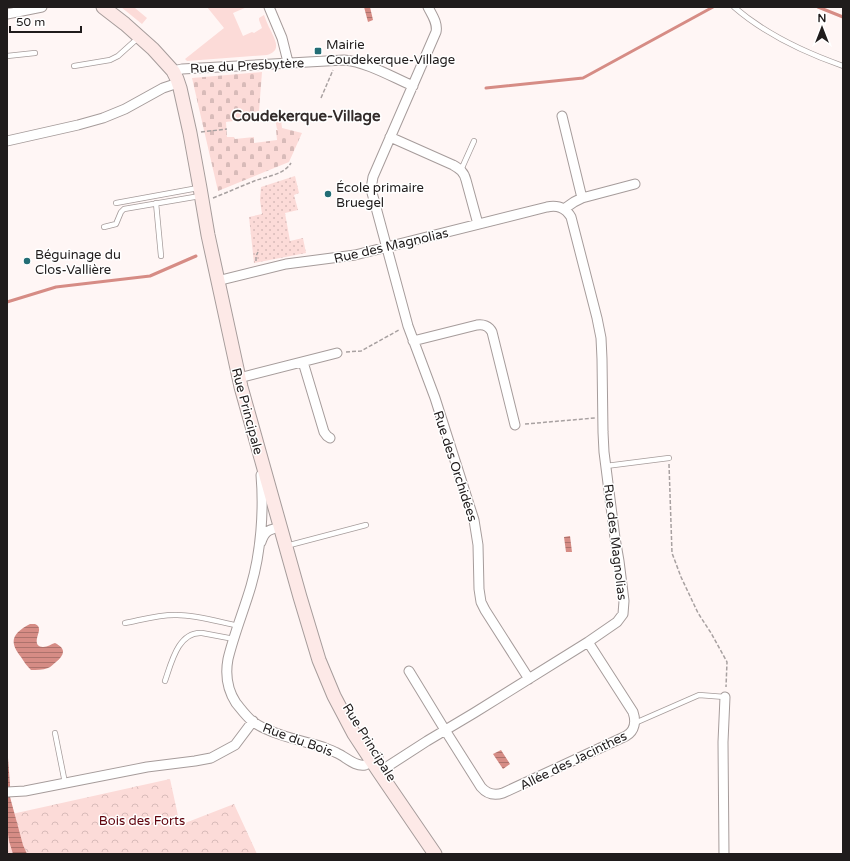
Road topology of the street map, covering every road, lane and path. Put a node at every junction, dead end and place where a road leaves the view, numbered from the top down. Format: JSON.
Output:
{"nodes":[{"id":1,"x":42,"y":7,"type":"edge"},
{"id":2,"x":103,"y":7,"type":"edge"},
{"id":3,"x":269,"y":7,"type":"edge"},
{"id":4,"x":428,"y":7,"type":"edge"},
{"id":5,"x":734,"y":7,"type":"edge"},
{"id":6,"x":7,"y":14,"type":"edge"},
{"id":7,"x":140,"y":36,"type":"junction"},
{"id":8,"x":35,"y":53,"type":"dead end"},
{"id":9,"x":7,"y":56,"type":"edge"},
{"id":10,"x":337,"y":59,"type":"junction"},
{"id":11,"x":288,"y":62,"type":"junction"},
{"id":12,"x":74,"y":66,"type":"dead end"},
{"id":13,"x":843,"y":66,"type":"edge"},
{"id":14,"x":173,"y":71,"type":"junction"},
{"id":15,"x":178,"y":83,"type":"junction"},
{"id":16,"x":413,"y":86,"type":"junction"},
{"id":17,"x":321,"y":98,"type":"dead end"},
{"id":18,"x":562,"y":116,"type":"dead end"},
{"id":19,"x":227,"y":130,"type":"dead end"},
{"id":20,"x":190,"y":133,"type":"junction"},
{"id":21,"x":390,"y":137,"type":"junction"},
{"id":22,"x":7,"y":141,"type":"edge"},
{"id":23,"x":474,"y":141,"type":"dead end"},
{"id":24,"x":291,"y":163,"type":"dead end"},
{"id":25,"x":461,"y":170,"type":"junction"},
{"id":26,"x":636,"y":184,"type":"dead end"},
{"id":27,"x":201,"y":195,"type":"junction"},
{"id":28,"x":582,"y":198,"type":"junction"},
{"id":29,"x":116,"y":202,"type":"dead end"},
{"id":30,"x":156,"y":203,"type":"junction"},
{"id":31,"x":564,"y":209,"type":"junction"},
{"id":32,"x":478,"y":224,"type":"junction"},
{"id":33,"x":104,"y":227,"type":"dead end"},
{"id":34,"x":386,"y":248,"type":"junction"},
{"id":35,"x":161,"y":256,"type":"dead end"},
{"id":36,"x":217,"y":281,"type":"junction"},
{"id":37,"x":408,"y":326,"type":"junction"},
{"id":38,"x":413,"y":341,"type":"junction"},
{"id":39,"x":338,"y":353,"type":"joint"},
{"id":40,"x":303,"y":362,"type":"junction"},
{"id":41,"x":239,"y":378,"type":"junction"},
{"id":42,"x":603,"y":418,"type":"junction"},
{"id":43,"x":515,"y":425,"type":"joint"},
{"id":44,"x":330,"y":438,"type":"dead end"},
{"id":45,"x":260,"y":454,"type":"junction"},
{"id":46,"x":669,"y":458,"type":"joint"},
{"id":47,"x":606,"y":466,"type":"junction"},
{"id":48,"x":279,"y":521,"type":"junction"},
{"id":49,"x":366,"y":525,"type":"dead end"},
{"id":50,"x":261,"y":527,"type":"junction"},
{"id":51,"x":286,"y":546,"type":"junction"},
{"id":52,"x":259,"y":551,"type":"junction"},
{"id":53,"x":125,"y":623,"type":"dead end"},
{"id":54,"x":239,"y":626,"type":"junction"},
{"id":55,"x":234,"y":639,"type":"junction"},
{"id":56,"x":588,"y":642,"type":"junction"},
{"id":57,"x":409,"y":671,"type":"dead end"},
{"id":58,"x":529,"y":678,"type":"junction"},
{"id":59,"x":165,"y":681,"type":"dead end"},
{"id":60,"x":725,"y":697,"type":"junction"},
{"id":61,"x":253,"y":721,"type":"junction"},
{"id":62,"x":635,"y":723,"type":"junction"},
{"id":63,"x":445,"y":730,"type":"junction"},
{"id":64,"x":55,"y":732,"type":"dead end"},
{"id":65,"x":378,"y":765,"type":"junction"},
{"id":66,"x":65,"y":783,"type":"junction"},
{"id":67,"x":11,"y":792,"type":"edge"},
{"id":68,"x":434,"y":854,"type":"edge"},
{"id":69,"x":444,"y":854,"type":"edge"},
{"id":70,"x":724,"y":854,"type":"edge"}],
"edges":[{"from":1,"to":6,"type":"street"},
{"from":2,"to":7,"type":"street","name":"Rue Principale"},
{"from":3,"to":11,"type":"street"},
{"from":4,"to":16,"type":"street","name":"Rue des Orchidées"},
{"from":5,"to":13,"type":"lane"},
{"from":7,"to":12,"type":"lane"},
{"from":7,"to":14,"type":"street","name":"Rue Principale"},
{"from":8,"to":9,"type":"lane"},
{"from":10,"to":11,"type":"street","name":"Rue du Presbytère"},
{"from":10,"to":16,"type":"street","name":"Rue du Presbytère"},
{"from":10,"to":17,"type":"path"},
{"from":11,"to":14,"type":"street","name":"Rue du Presbytère"},
{"from":14,"to":15,"type":"street","name":"Rue Principale"},
{"from":15,"to":20,"type":"street","name":"Rue Principale"},
{"from":15,"to":22,"type":"street"},
{"from":16,"to":21,"type":"street","name":"Rue des Orchidées"},
{"from":18,"to":28,"type":"street"},
{"from":19,"to":20,"type":"path"},
{"from":20,"to":27,"type":"street","name":"Rue Principale"},
{"from":21,"to":25,"type":"street"},
{"from":21,"to":34,"type":"street","name":"Rue des Orchidées"},
{"from":23,"to":25,"type":"lane"},
{"from":24,"to":27,"type":"path"},
{"from":25,"to":32,"type":"street"},
{"from":26,"to":28,"type":"street"},
{"from":27,"to":29,"type":"lane"},
{"from":27,"to":30,"type":"lane"},
{"from":27,"to":36,"type":"street","name":"Rue Principale"},
{"from":28,"to":31,"type":"street"},
{"from":30,"to":33,"type":"lane"},
{"from":30,"to":35,"type":"lane"},
{"from":31,"to":32,"type":"street","name":"Rue des Magnolias"},
{"from":31,"to":42,"type":"street","name":"Rue des Magnolias"},
{"from":32,"to":34,"type":"street","name":"Rue des Magnolias"},
{"from":34,"to":36,"type":"street","name":"Rue des Magnolias"},
{"from":34,"to":37,"type":"street","name":"Rue des Orchidées"},
{"from":36,"to":41,"type":"street","name":"Rue Principale"},
{"from":37,"to":38,"type":"street","name":"Rue des Orchidées"},
{"from":37,"to":39,"type":"path"},
{"from":38,"to":43,"type":"street"},
{"from":38,"to":58,"type":"street","name":"Rue des Orchidées"},
{"from":39,"to":40,"type":"street"},
{"from":40,"to":41,"type":"street"},
{"from":40,"to":44,"type":"street"},
{"from":41,"to":45,"type":"street","name":"Rue Principale"},
{"from":42,"to":43,"type":"path"},
{"from":42,"to":47,"type":"street","name":"Rue des Magnolias"},
{"from":45,"to":48,"type":"street","name":"Rue Principale"},
{"from":45,"to":50,"type":"street","name":"Rue du Bois"},
{"from":46,"to":47,"type":"lane"},
{"from":46,"to":60,"type":"path"},
{"from":47,"to":56,"type":"street","name":"Rue des Magnolias"},
{"from":48,"to":50,"type":"street"},
{"from":48,"to":51,"type":"street","name":"Rue Principale"},
{"from":48,"to":52,"type":"street","name":"Rue du Bois"},
{"from":49,"to":51,"type":"lane"},
{"from":50,"to":52,"type":"street","name":"Rue du Bois"},
{"from":51,"to":65,"type":"street","name":"Rue Principale"},
{"from":52,"to":54,"type":"street","name":"Rue du Bois"},
{"from":53,"to":54,"type":"lane"},
{"from":54,"to":55,"type":"street","name":"Rue du Bois"},
{"from":55,"to":59,"type":"lane"},
{"from":55,"to":61,"type":"street","name":"Rue du Bois"},
{"from":56,"to":58,"type":"street","name":"Rue des Magnolias"},
{"from":56,"to":62,"type":"street","name":"Allée des Jacinthes"},
{"from":57,"to":63,"type":"street"},
{"from":58,"to":63,"type":"street","name":"Rue des Magnolias"},
{"from":60,"to":62,"type":"lane"},
{"from":60,"to":70,"type":"street"},
{"from":61,"to":65,"type":"street","name":"Rue du Bois"},
{"from":61,"to":66,"type":"street"},
{"from":62,"to":63,"type":"street","name":"Allée des Jacinthes"},
{"from":63,"to":65,"type":"street","name":"Rue des Magnolias"},
{"from":64,"to":66,"type":"lane"},
{"from":65,"to":68,"type":"street","name":"Rue Principale"},
{"from":65,"to":69,"type":"street","name":"Rue Principale"},
{"from":66,"to":67,"type":"street"}]}
